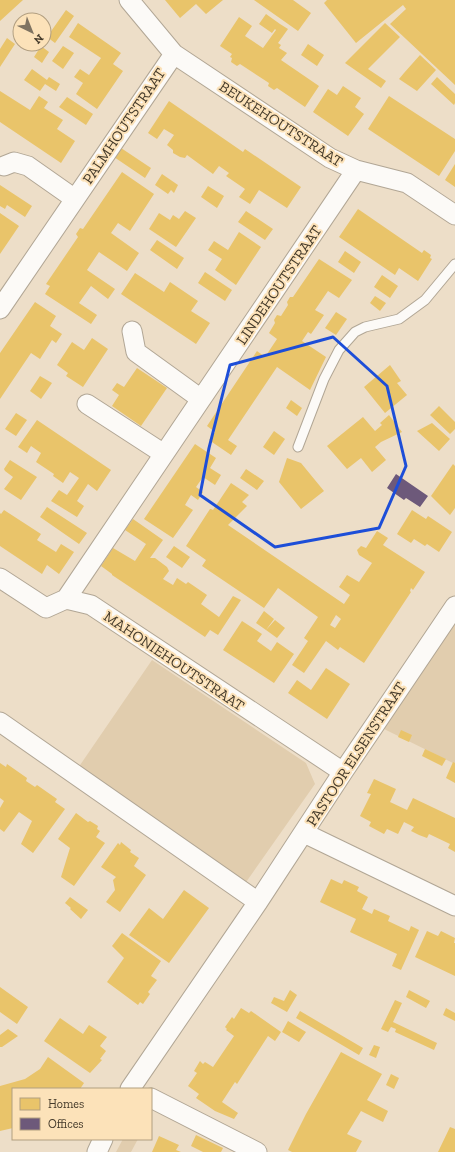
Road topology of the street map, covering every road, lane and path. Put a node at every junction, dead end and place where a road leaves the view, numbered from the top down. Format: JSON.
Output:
{"nodes":[{"id":1,"x":129,"y":0,"type":"edge"},
{"id":2,"x":174,"y":54,"type":"junction"},
{"id":3,"x":4,"y":166,"type":"dead end"},
{"id":4,"x":356,"y":170,"type":"junction"},
{"id":5,"x":75,"y":199,"type":"junction"},
{"id":6,"x":455,"y":216,"type":"edge"},
{"id":7,"x":455,"y":264,"type":"edge"},
{"id":8,"x":3,"y":299,"type":"edge"},
{"id":9,"x":132,"y":331,"type":"dead end"},
{"id":10,"x":201,"y":399,"type":"junction"},
{"id":11,"x":87,"y":404,"type":"dead end"},
{"id":12,"x":298,"y":447,"type":"dead end"},
{"id":13,"x":164,"y":454,"type":"junction"},
{"id":14,"x":0,"y":578,"type":"edge"},
{"id":15,"x":66,"y":599,"type":"junction"},
{"id":16,"x":455,"y":606,"type":"edge"},
{"id":17,"x":0,"y":722,"type":"edge"},
{"id":18,"x":343,"y":772,"type":"junction"},
{"id":19,"x":304,"y":833,"type":"junction"},
{"id":20,"x":258,"y":902,"type":"junction"},
{"id":21,"x":455,"y":906,"type":"edge"},
{"id":22,"x":132,"y":1088,"type":"edge"},
{"id":23,"x":152,"y":1099,"type":"edge"},
{"id":24,"x":103,"y":1140,"type":"edge"},
{"id":25,"x":97,"y":1152,"type":"edge"},
{"id":26,"x":257,"y":1152,"type":"edge"}],
"edges":[{"from":1,"to":2,"type":"street","name":"BEUKEHOUTSTRAAT"},
{"from":2,"to":4,"type":"street","name":"BEUKEHOUTSTRAAT"},
{"from":2,"to":5,"type":"street","name":"PALMHOUTSTRAAT"},
{"from":3,"to":5,"type":"street","name":"PALMHOUTSTRAAT"},
{"from":4,"to":6,"type":"street","name":"BEUKEHOUTSTRAAT"},
{"from":4,"to":10,"type":"street","name":"LINDEHOUTSTRAAT"},
{"from":5,"to":8,"type":"street","name":"PALMHOUTSTRAAT"},
{"from":7,"to":12,"type":"lane"},
{"from":9,"to":10,"type":"street"},
{"from":10,"to":13,"type":"street","name":"LINDEHOUTSTRAAT"},
{"from":11,"to":13,"type":"street"},
{"from":13,"to":15,"type":"street","name":"LINDEHOUTSTRAAT"},
{"from":14,"to":15,"type":"street"},
{"from":15,"to":18,"type":"street","name":"MAHONIEHOUTSTRAAT"},
{"from":16,"to":18,"type":"street","name":"PASTOOR ELSENSTRAAT"},
{"from":17,"to":20,"type":"street"},
{"from":18,"to":19,"type":"street","name":"PASTOOR ELSENSTRAAT"},
{"from":19,"to":20,"type":"street","name":"PASTOOR ELSENSTRAAT"},
{"from":19,"to":21,"type":"street"},
{"from":20,"to":22,"type":"street","name":"PASTOOR ELSENSTRAAT"},
{"from":23,"to":26,"type":"street"},
{"from":24,"to":25,"type":"street"}]}
